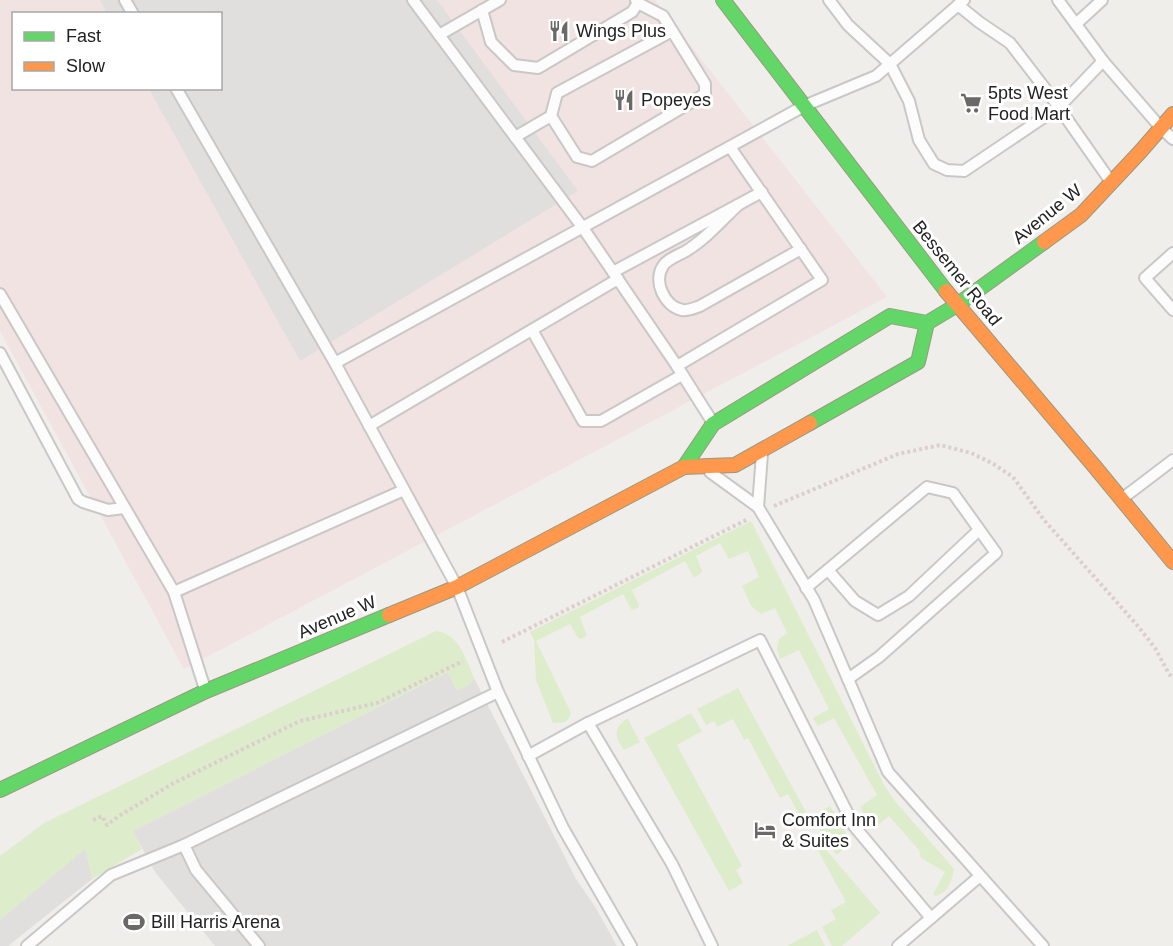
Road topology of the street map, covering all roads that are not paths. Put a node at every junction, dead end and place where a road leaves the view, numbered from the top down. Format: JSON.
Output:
{"nodes":[{"id":1,"x":413,"y":0,"type":"edge"},
{"id":2,"x":500,"y":0,"type":"edge"},
{"id":3,"x":723,"y":0,"type":"edge"},
{"id":4,"x":829,"y":0,"type":"edge"},
{"id":5,"x":1058,"y":0,"type":"edge"},
{"id":6,"x":1102,"y":0,"type":"edge"},
{"id":7,"x":637,"y":1,"type":"edge"},
{"id":8,"x":961,"y":2,"type":"edge"},
{"id":9,"x":482,"y":10,"type":"junction"},
{"id":10,"x":1076,"y":24,"type":"junction"},
{"id":11,"x":672,"y":31,"type":"junction"},
{"id":12,"x":439,"y":35,"type":"junction"},
{"id":13,"x":1103,"y":61,"type":"junction"},
{"id":14,"x":890,"y":64,"type":"junction"},
{"id":15,"x":177,"y":90,"type":"edge"},
{"id":16,"x":804,"y":106,"type":"junction"},
{"id":17,"x":1059,"y":107,"type":"junction"},
{"id":18,"x":1173,"y":114,"type":"edge"},
{"id":19,"x":551,"y":116,"type":"junction"},
{"id":20,"x":1161,"y":128,"type":"junction"},
{"id":21,"x":515,"y":137,"type":"junction"},
{"id":22,"x":1173,"y":139,"type":"edge"},
{"id":23,"x":730,"y":147,"type":"junction"},
{"id":24,"x":1111,"y":182,"type":"junction"},
{"id":25,"x":762,"y":192,"type":"junction"},
{"id":26,"x":738,"y":205,"type":"junction"},
{"id":27,"x":583,"y":228,"type":"junction"},
{"id":28,"x":801,"y":249,"type":"junction"},
{"id":29,"x":1173,"y":253,"type":"edge"},
{"id":30,"x":616,"y":276,"type":"junction"},
{"id":31,"x":0,"y":294,"type":"edge"},
{"id":32,"x":957,"y":305,"type":"junction"},
{"id":33,"x":1173,"y":310,"type":"edge"},
{"id":34,"x":927,"y":323,"type":"junction"},
{"id":35,"x":532,"y":330,"type":"junction"},
{"id":36,"x":0,"y":353,"type":"edge"},
{"id":37,"x":335,"y":363,"type":"junction"},
{"id":38,"x":679,"y":370,"type":"junction"},
{"id":39,"x":713,"y":424,"type":"junction"},
{"id":40,"x":369,"y":426,"type":"junction"},
{"id":41,"x":763,"y":450,"type":"junction"},
{"id":42,"x":1173,"y":460,"type":"edge"},
{"id":43,"x":703,"y":466,"type":"junction"},
{"id":44,"x":684,"y":467,"type":"junction"},
{"id":45,"x":404,"y":490,"type":"junction"},
{"id":46,"x":1121,"y":500,"type":"junction"},
{"id":47,"x":758,"y":507,"type":"junction"},
{"id":48,"x":124,"y":508,"type":"junction"},
{"id":49,"x":979,"y":530,"type":"junction"},
{"id":50,"x":1173,"y":562,"type":"edge"},
{"id":51,"x":828,"y":570,"type":"junction"},
{"id":52,"x":457,"y":587,"type":"junction"},
{"id":53,"x":806,"y":588,"type":"junction"},
{"id":54,"x":174,"y":592,"type":"junction"},
{"id":55,"x":848,"y":679,"type":"junction"},
{"id":56,"x":206,"y":691,"type":"junction"},
{"id":57,"x":498,"y":692,"type":"junction"},
{"id":58,"x":588,"y":723,"type":"junction"},
{"id":59,"x":528,"y":756,"type":"junction"},
{"id":60,"x":0,"y":790,"type":"edge"},
{"id":61,"x":184,"y":845,"type":"junction"},
{"id":62,"x":980,"y":876,"type":"junction"},
{"id":63,"x":931,"y":918,"type":"junction"},
{"id":64,"x":27,"y":946,"type":"edge"},
{"id":65,"x":260,"y":946,"type":"edge"},
{"id":66,"x":631,"y":946,"type":"edge"},
{"id":67,"x":712,"y":946,"type":"edge"},
{"id":68,"x":898,"y":946,"type":"edge"},
{"id":69,"x":1043,"y":946,"type":"edge"}],
"edges":[{"from":1,"to":12,"type":"lane"},
{"from":2,"to":9,"type":"lane"},
{"from":3,"to":16,"type":"street","name":"Bessemer Road"},
{"from":4,"to":14,"type":"lane"},
{"from":5,"to":10,"type":"lane"},
{"from":6,"to":10,"type":"lane"},
{"from":7,"to":9,"type":"lane"},
{"from":7,"to":11,"type":"lane"},
{"from":8,"to":14,"type":"lane"},
{"from":8,"to":17,"type":"lane"},
{"from":9,"to":12,"type":"lane"},
{"from":10,"to":13,"type":"lane"},
{"from":11,"to":19,"type":"lane"},
{"from":11,"to":19,"type":"lane"},
{"from":12,"to":21,"type":"lane"},
{"from":13,"to":17,"type":"lane"},
{"from":13,"to":20,"type":"lane"},
{"from":14,"to":16,"type":"lane"},
{"from":14,"to":17,"type":"lane"},
{"from":15,"to":37,"type":"lane"},
{"from":16,"to":23,"type":"lane"},
{"from":16,"to":32,"type":"street","name":"Bessemer Road"},
{"from":17,"to":24,"type":"lane"},
{"from":18,"to":20,"type":"street","name":"Avenue W"},
{"from":19,"to":21,"type":"lane"},
{"from":20,"to":22,"type":"lane"},
{"from":20,"to":24,"type":"street","name":"Avenue W"},
{"from":21,"to":27,"type":"lane"},
{"from":23,"to":25,"type":"lane"},
{"from":23,"to":27,"type":"lane"},
{"from":24,"to":32,"type":"street","name":"Avenue W"},
{"from":25,"to":26,"type":"lane"},
{"from":25,"to":28,"type":"lane"},
{"from":26,"to":28,"type":"lane"},
{"from":26,"to":30,"type":"lane"},
{"from":27,"to":30,"type":"lane"},
{"from":27,"to":37,"type":"lane"},
{"from":28,"to":38,"type":"lane"},
{"from":29,"to":33,"type":"lane"},
{"from":30,"to":35,"type":"lane"},
{"from":30,"to":38,"type":"lane"},
{"from":31,"to":48,"type":"lane"},
{"from":32,"to":34,"type":"street","name":"Avenue W"},
{"from":32,"to":46,"type":"street","name":"Bessemer Road"},
{"from":34,"to":39,"type":"street","name":"Avenue W"},
{"from":34,"to":41,"type":"street","name":"Avenue W"},
{"from":35,"to":38,"type":"lane"},
{"from":35,"to":40,"type":"lane"},
{"from":36,"to":48,"type":"lane"},
{"from":37,"to":40,"type":"lane"},
{"from":38,"to":39,"type":"lane"},
{"from":39,"to":44,"type":"street","name":"Avenue W"},
{"from":40,"to":45,"type":"lane"},
{"from":41,"to":43,"type":"street","name":"Avenue W"},
{"from":41,"to":47,"type":"lane"},
{"from":42,"to":46,"type":"lane"},
{"from":43,"to":44,"type":"street","name":"Avenue W"},
{"from":43,"to":47,"type":"lane"},
{"from":44,"to":52,"type":"street","name":"Avenue W"},
{"from":45,"to":52,"type":"lane"},
{"from":45,"to":54,"type":"lane"},
{"from":46,"to":50,"type":"street","name":"Bessemer Road"},
{"from":47,"to":53,"type":"lane"},
{"from":48,"to":54,"type":"lane"},
{"from":49,"to":51,"type":"lane"},
{"from":49,"to":51,"type":"lane"},
{"from":49,"to":55,"type":"lane"},
{"from":51,"to":53,"type":"lane"},
{"from":52,"to":56,"type":"street","name":"Avenue W"},
{"from":52,"to":57,"type":"lane"},
{"from":53,"to":55,"type":"lane"},
{"from":54,"to":56,"type":"lane"},
{"from":55,"to":62,"type":"lane"},
{"from":56,"to":60,"type":"street","name":"Avenue W"},
{"from":57,"to":59,"type":"lane"},
{"from":57,"to":61,"type":"lane"},
{"from":58,"to":59,"type":"lane"},
{"from":58,"to":63,"type":"lane"},
{"from":58,"to":67,"type":"lane"},
{"from":59,"to":66,"type":"lane"},
{"from":61,"to":64,"type":"lane"},
{"from":61,"to":65,"type":"lane"},
{"from":62,"to":63,"type":"lane"},
{"from":62,"to":69,"type":"lane"},
{"from":63,"to":68,"type":"lane"}]}
